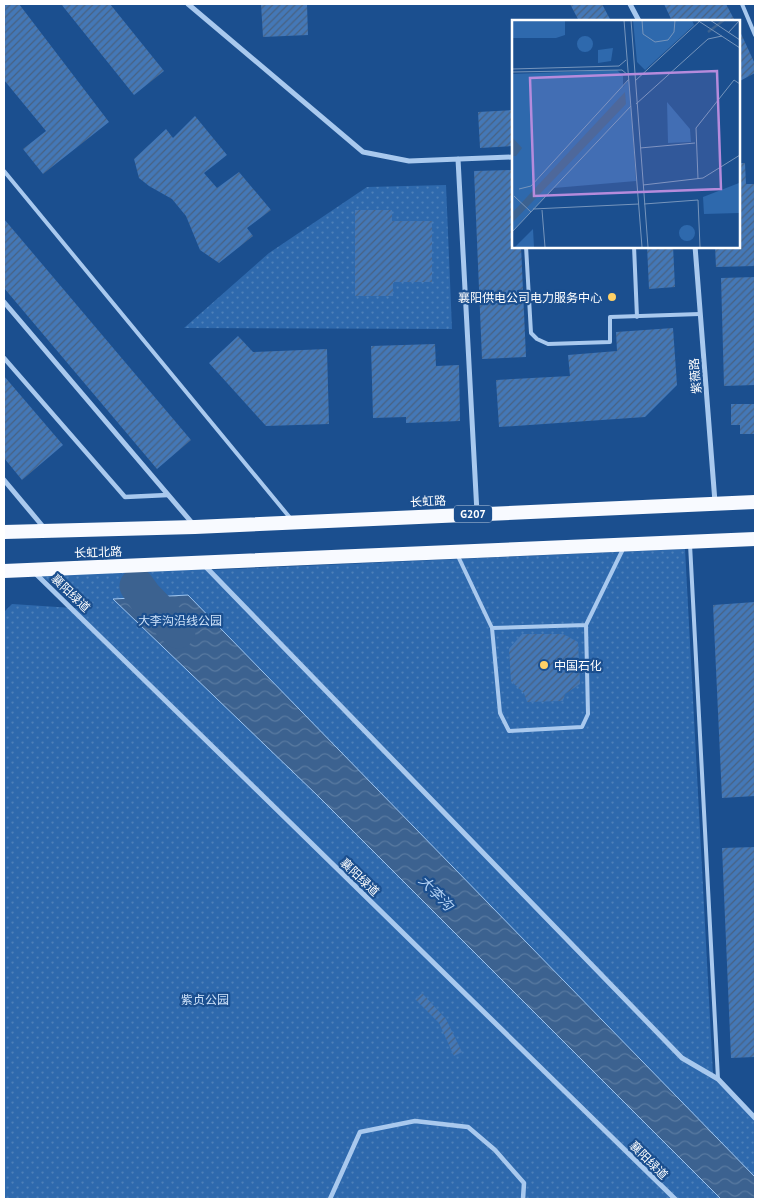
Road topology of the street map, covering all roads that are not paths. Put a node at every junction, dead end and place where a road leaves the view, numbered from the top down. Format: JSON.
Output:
{"nodes":[{"id":1,"x":188,"y":4,"type":"edge"},
{"id":2,"x":630,"y":4,"type":"edge"},
{"id":3,"x":742,"y":4,"type":"edge"},
{"id":4,"x":638,"y":20,"type":"edge"},
{"id":5,"x":755,"y":35,"type":"edge"},
{"id":6,"x":512,"y":157,"type":"edge"},
{"id":7,"x":458,"y":159,"type":"junction"},
{"id":8,"x":4,"y":171,"type":"edge"},
{"id":9,"x":526,"y":248,"type":"edge"},
{"id":10,"x":634,"y":248,"type":"edge"},
{"id":11,"x":694,"y":248,"type":"edge"},
{"id":12,"x":4,"y":302,"type":"edge"},
{"id":13,"x":700,"y":314,"type":"junction"},
{"id":14,"x":637,"y":316,"type":"junction"},
{"id":15,"x":4,"y":358,"type":"edge"},
{"id":16,"x":4,"y":480,"type":"edge"},
{"id":17,"x":168,"y":495,"type":"junction"},
{"id":18,"x":755,"y":502,"type":"edge"},
{"id":19,"x":715,"y":503,"type":"junction"},
{"id":20,"x":477,"y":514,"type":"junction"},
{"id":21,"x":294,"y":522,"type":"junction"},
{"id":22,"x":193,"y":527,"type":"junction"},
{"id":23,"x":52,"y":530,"type":"junction"},
{"id":24,"x":4,"y":532,"type":"edge"},
{"id":25,"x":755,"y":539,"type":"edge"},
{"id":26,"x":690,"y":542,"type":"junction"},
{"id":27,"x":626,"y":544,"type":"junction"},
{"id":28,"x":456,"y":552,"type":"junction"},
{"id":29,"x":197,"y":563,"type":"junction"},
{"id":30,"x":31,"y":569,"type":"junction"},
{"id":31,"x":4,"y":571,"type":"edge"},
{"id":32,"x":586,"y":625,"type":"junction"},
{"id":33,"x":492,"y":628,"type":"junction"},
{"id":34,"x":718,"y":1079,"type":"junction"},
{"id":35,"x":755,"y":1118,"type":"edge"},
{"id":36,"x":330,"y":1199,"type":"edge"},
{"id":37,"x":523,"y":1199,"type":"edge"},
{"id":38,"x":675,"y":1199,"type":"edge"}],
"edges":[{"from":1,"to":7,"type":"street"},
{"from":2,"to":4,"type":"street"},
{"from":3,"to":5,"type":"lane"},
{"from":6,"to":7,"type":"street"},
{"from":7,"to":20,"type":"street"},
{"from":8,"to":21,"type":"lane"},
{"from":9,"to":14,"type":"lane"},
{"from":10,"to":14,"type":"lane"},
{"from":11,"to":13,"type":"street","name":"紫薇路"},
{"from":12,"to":17,"type":"street"},
{"from":13,"to":14,"type":"lane"},
{"from":13,"to":19,"type":"street","name":"紫薇路"},
{"from":15,"to":17,"type":"street"},
{"from":16,"to":23,"type":"street"},
{"from":17,"to":22,"type":"street"},
{"from":18,"to":19,"type":"highway","name":"长虹路","number":"G207"},
{"from":19,"to":20,"type":"highway","name":"长虹路","number":"G207"},
{"from":20,"to":21,"type":"highway","name":"长虹路","number":"G207"},
{"from":21,"to":22,"type":"highway","name":"长虹路","number":"G207"},
{"from":22,"to":23,"type":"highway","name":"长虹北路","number":"G207"},
{"from":23,"to":24,"type":"highway","name":"长虹北路","number":"G207"},
{"from":25,"to":26,"type":"highway"},
{"from":26,"to":27,"type":"highway"},
{"from":26,"to":34,"type":"lane"},
{"from":27,"to":28,"type":"highway"},
{"from":27,"to":32,"type":"lane"},
{"from":28,"to":29,"type":"highway"},
{"from":28,"to":33,"type":"lane"},
{"from":29,"to":30,"type":"highway","name":"长虹北路"},
{"from":29,"to":34,"type":"street"},
{"from":30,"to":31,"type":"highway","name":"长虹北路"},
{"from":30,"to":38,"type":"street","name":"襄阳绿道"},
{"from":32,"to":33,"type":"lane"},
{"from":32,"to":33,"type":"lane"},
{"from":34,"to":35,"type":"street"},
{"from":36,"to":37,"type":"street"}]}
